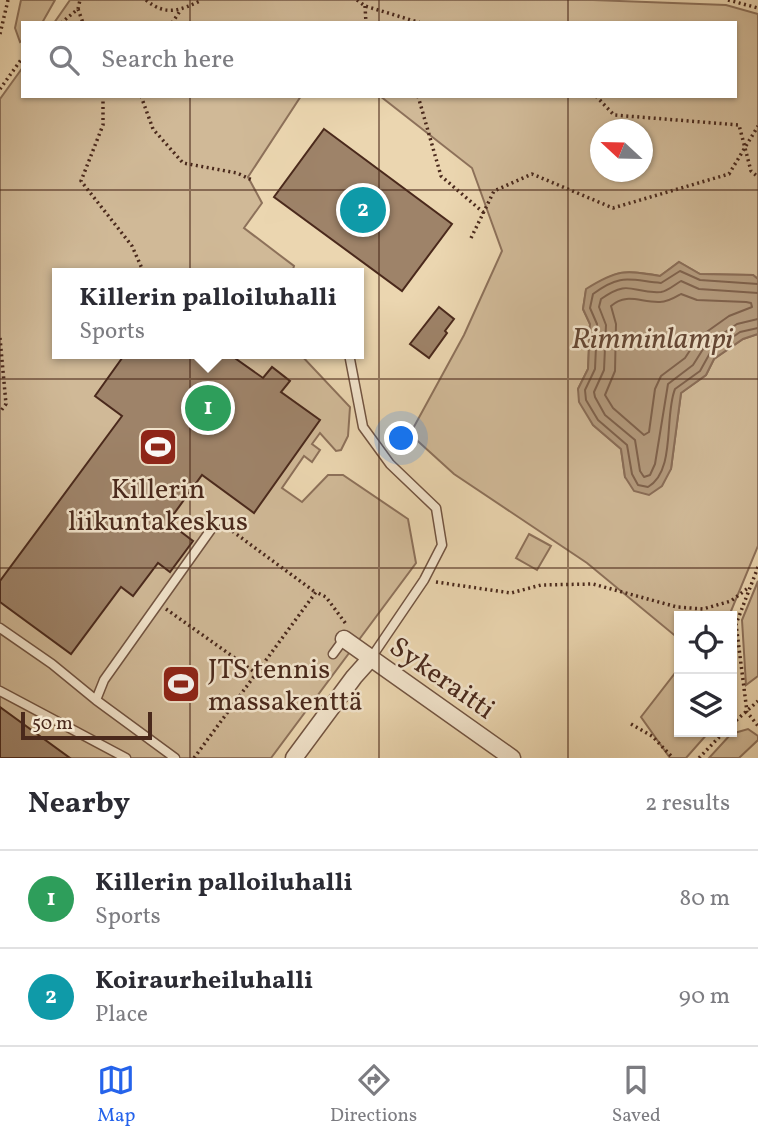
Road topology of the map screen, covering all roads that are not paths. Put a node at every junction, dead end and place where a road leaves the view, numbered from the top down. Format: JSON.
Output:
{"nodes":[{"id":1,"x":350,"y":359,"type":"edge"},
{"id":2,"x":217,"y":521,"type":"road end"},
{"id":3,"x":0,"y":628,"type":"edge"},
{"id":4,"x":344,"y":639,"type":"joint"},
{"id":5,"x":333,"y":654,"type":"dead end"},
{"id":6,"x":371,"y":658,"type":"junction"},
{"id":7,"x":0,"y":691,"type":"edge"},
{"id":8,"x":96,"y":701,"type":"junction"},
{"id":9,"x":125,"y":758,"type":"edge"},
{"id":10,"x":175,"y":758,"type":"edge"},
{"id":11,"x":295,"y":758,"type":"edge"},
{"id":12,"x":512,"y":758,"type":"edge"}],
"edges":[{"from":1,"to":6,"type":"lane"},
{"from":2,"to":8,"type":"lane"},
{"from":3,"to":8,"type":"lane"},
{"from":4,"to":5,"type":"lane"},
{"from":4,"to":6,"type":"street","name":"Sykeraitti"},
{"from":6,"to":11,"type":"street"},
{"from":6,"to":12,"type":"street","name":"Sykeraitti"},
{"from":7,"to":9,"type":"lane"},
{"from":8,"to":10,"type":"lane"}]}
